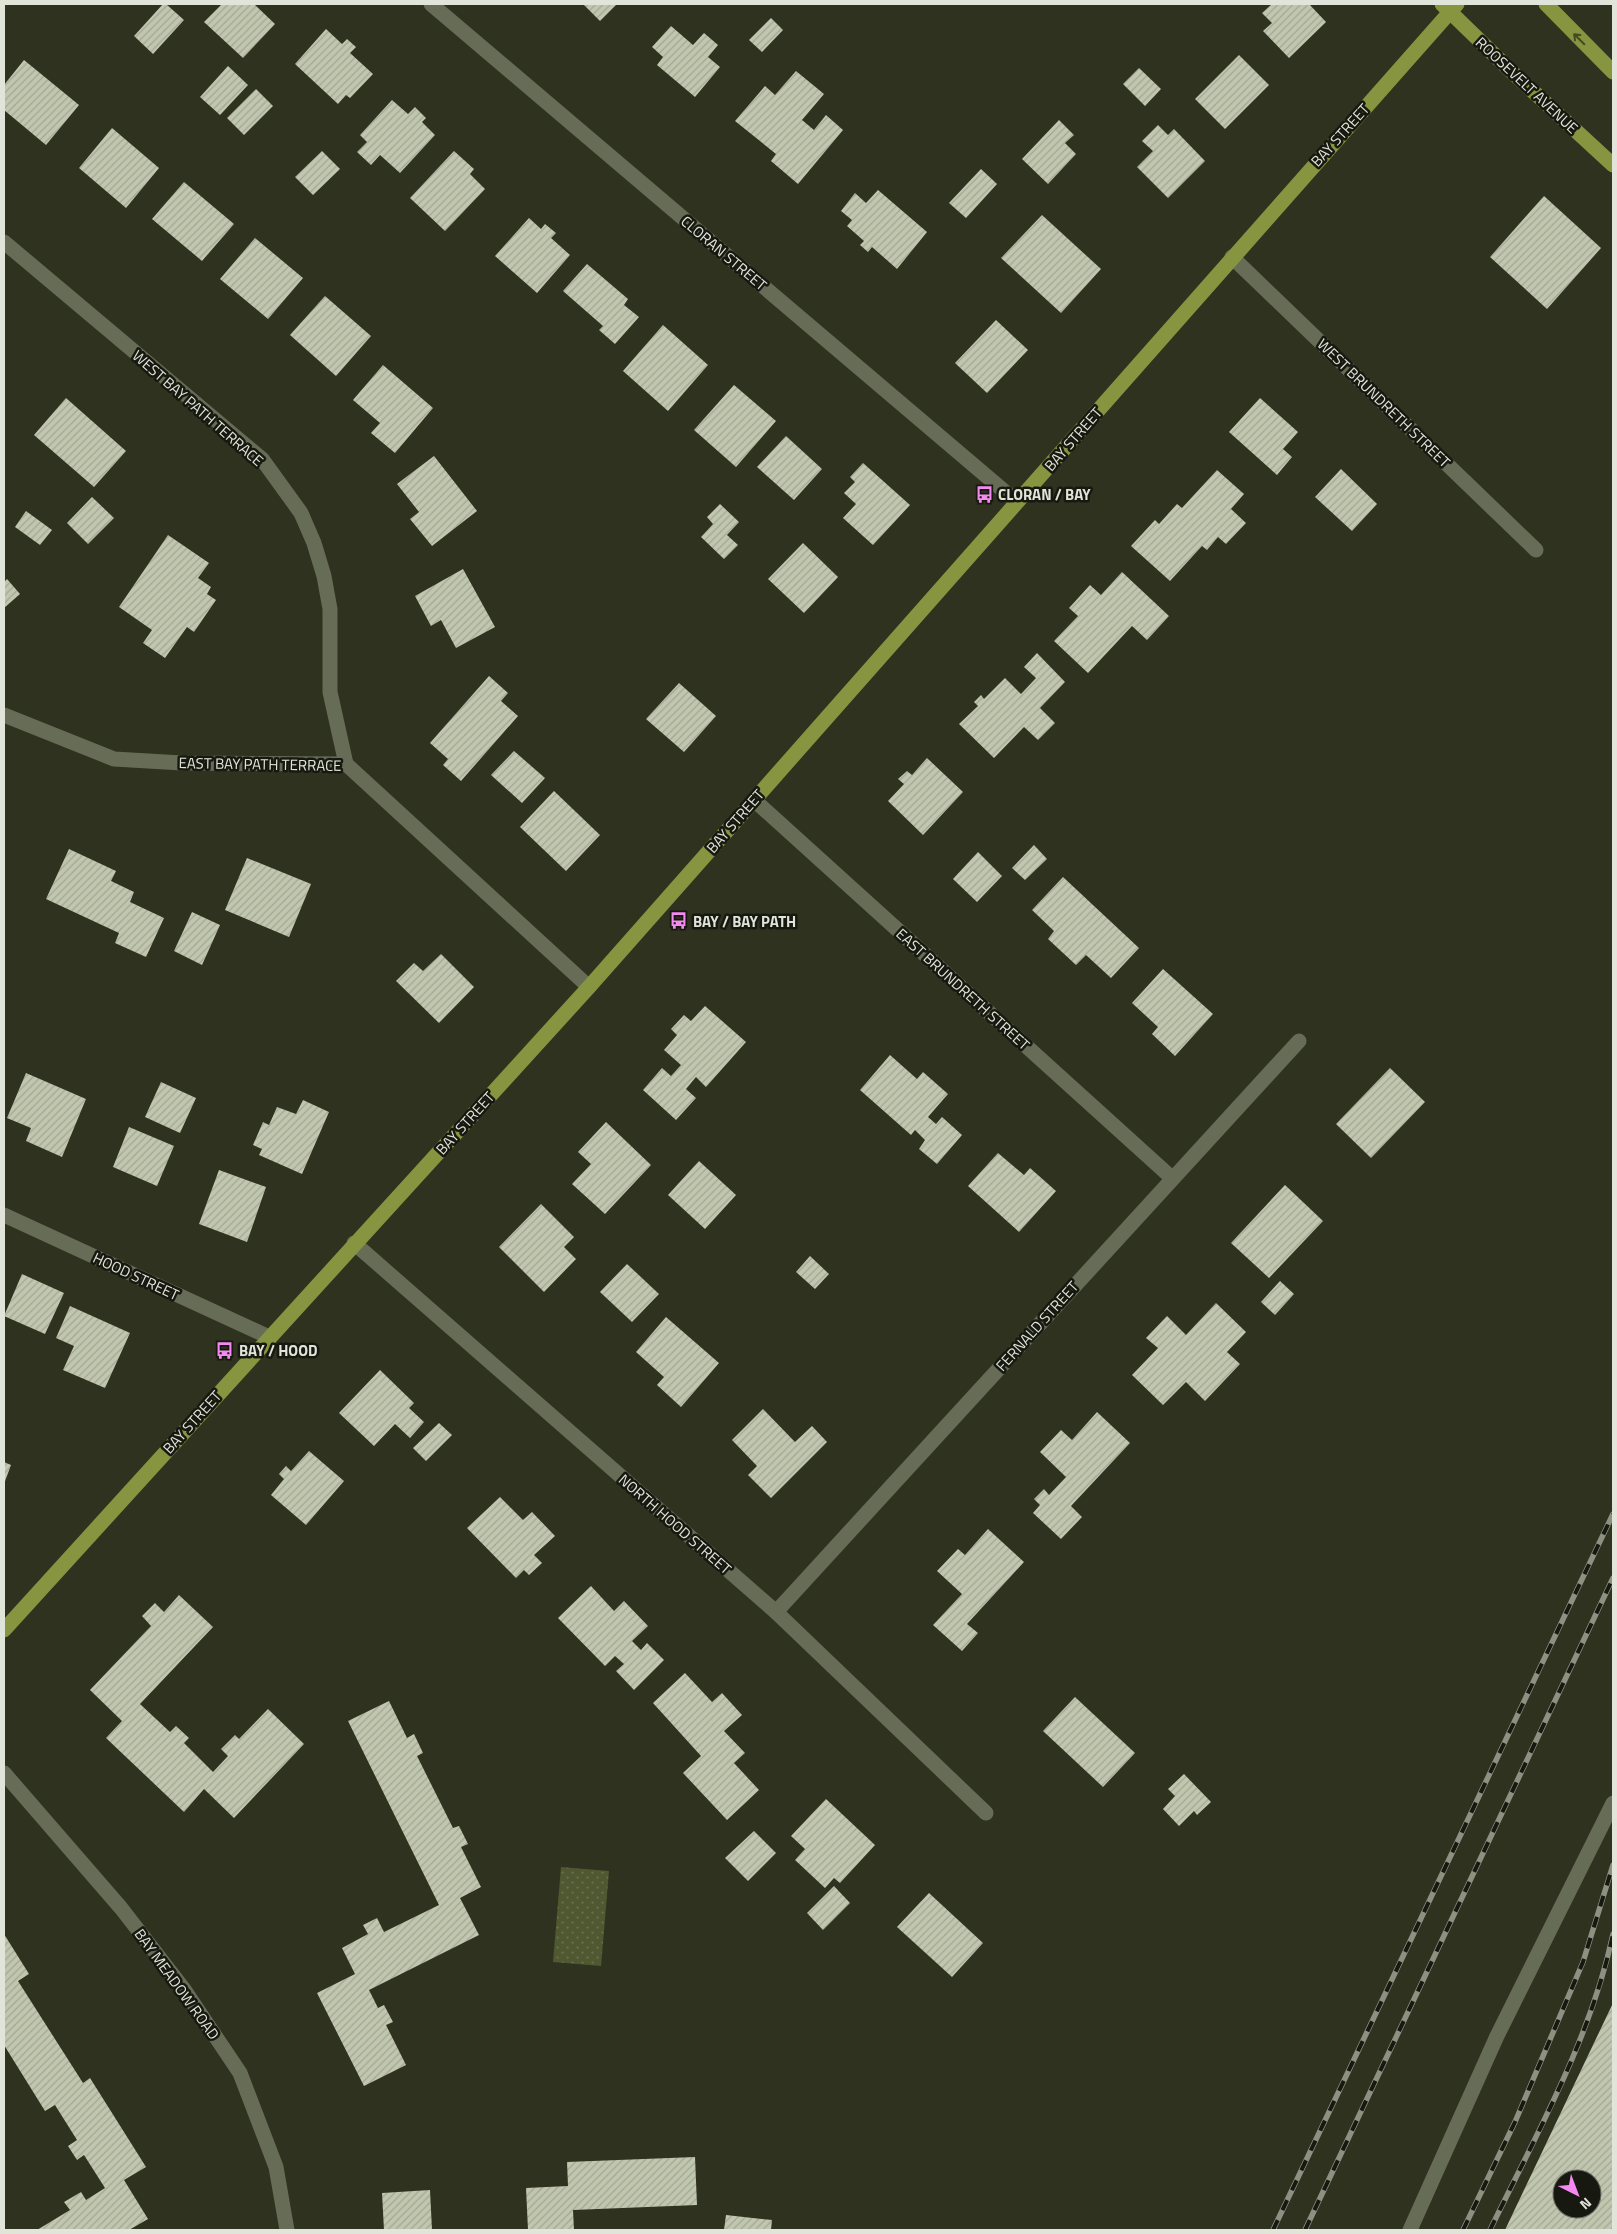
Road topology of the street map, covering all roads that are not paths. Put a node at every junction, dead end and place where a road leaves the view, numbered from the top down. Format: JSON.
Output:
{"nodes":[{"id":1,"x":431,"y":4,"type":"edge"},
{"id":2,"x":1546,"y":4,"type":"edge"},
{"id":3,"x":1450,"y":6,"type":"edge"},
{"id":4,"x":1613,"y":72,"type":"edge"},
{"id":5,"x":1613,"y":165,"type":"edge"},
{"id":6,"x":4,"y":242,"type":"edge"},
{"id":7,"x":1232,"y":257,"type":"junction"},
{"id":8,"x":1017,"y":502,"type":"junction"},
{"id":9,"x":1536,"y":550,"type":"dead end"},
{"id":10,"x":4,"y":715,"type":"edge"},
{"id":11,"x":346,"y":764,"type":"junction"},
{"id":12,"x":754,"y":800,"type":"junction"},
{"id":13,"x":589,"y":986,"type":"junction"},
{"id":14,"x":1299,"y":1040,"type":"dead end"},
{"id":15,"x":1172,"y":1178,"type":"junction"},
{"id":16,"x":4,"y":1215,"type":"edge"},
{"id":17,"x":354,"y":1243,"type":"junction"},
{"id":18,"x":269,"y":1337,"type":"junction"},
{"id":19,"x":776,"y":1612,"type":"junction"},
{"id":20,"x":4,"y":1630,"type":"edge"},
{"id":21,"x":4,"y":1772,"type":"edge"},
{"id":22,"x":1613,"y":1803,"type":"edge"},
{"id":23,"x":986,"y":1814,"type":"dead end"},
{"id":24,"x":287,"y":2230,"type":"edge"},
{"id":25,"x":1410,"y":2230,"type":"edge"}],
"edges":[{"from":1,"to":8,"type":"street","name":"CLORAN STREET"},
{"from":4,"to":2,"type":"main road","one_way":true},
{"from":3,"to":5,"type":"main road","name":"ROOSEVELT AVENUE"},
{"from":3,"to":7,"type":"main road","name":"BAY STREET"},
{"from":6,"to":11,"type":"street","name":"WEST BAY PATH TERRACE"},
{"from":7,"to":8,"type":"main road","name":"BAY STREET"},
{"from":7,"to":9,"type":"street","name":"WEST BRUNDRETH STREET"},
{"from":8,"to":12,"type":"main road","name":"BAY STREET"},
{"from":10,"to":11,"type":"street","name":"EAST BAY PATH TERRACE"},
{"from":11,"to":13,"type":"street","name":"EAST BAY PATH TERRACE"},
{"from":12,"to":13,"type":"main road","name":"BAY STREET"},
{"from":12,"to":15,"type":"street","name":"EAST BRUNDRETH STREET"},
{"from":13,"to":17,"type":"main road","name":"BAY STREET"},
{"from":14,"to":15,"type":"street","name":"FERNALD STREET"},
{"from":15,"to":19,"type":"street","name":"FERNALD STREET"},
{"from":16,"to":18,"type":"street","name":"HOOD STREET"},
{"from":17,"to":18,"type":"main road","name":"BAY STREET"},
{"from":17,"to":19,"type":"street","name":"NORTH HOOD STREET"},
{"from":18,"to":20,"type":"main road","name":"BAY STREET"},
{"from":19,"to":23,"type":"street","name":"NORTH HOOD STREET"},
{"from":21,"to":24,"type":"street","name":"BAY MEADOW ROAD"},
{"from":22,"to":25,"type":"street"}]}
